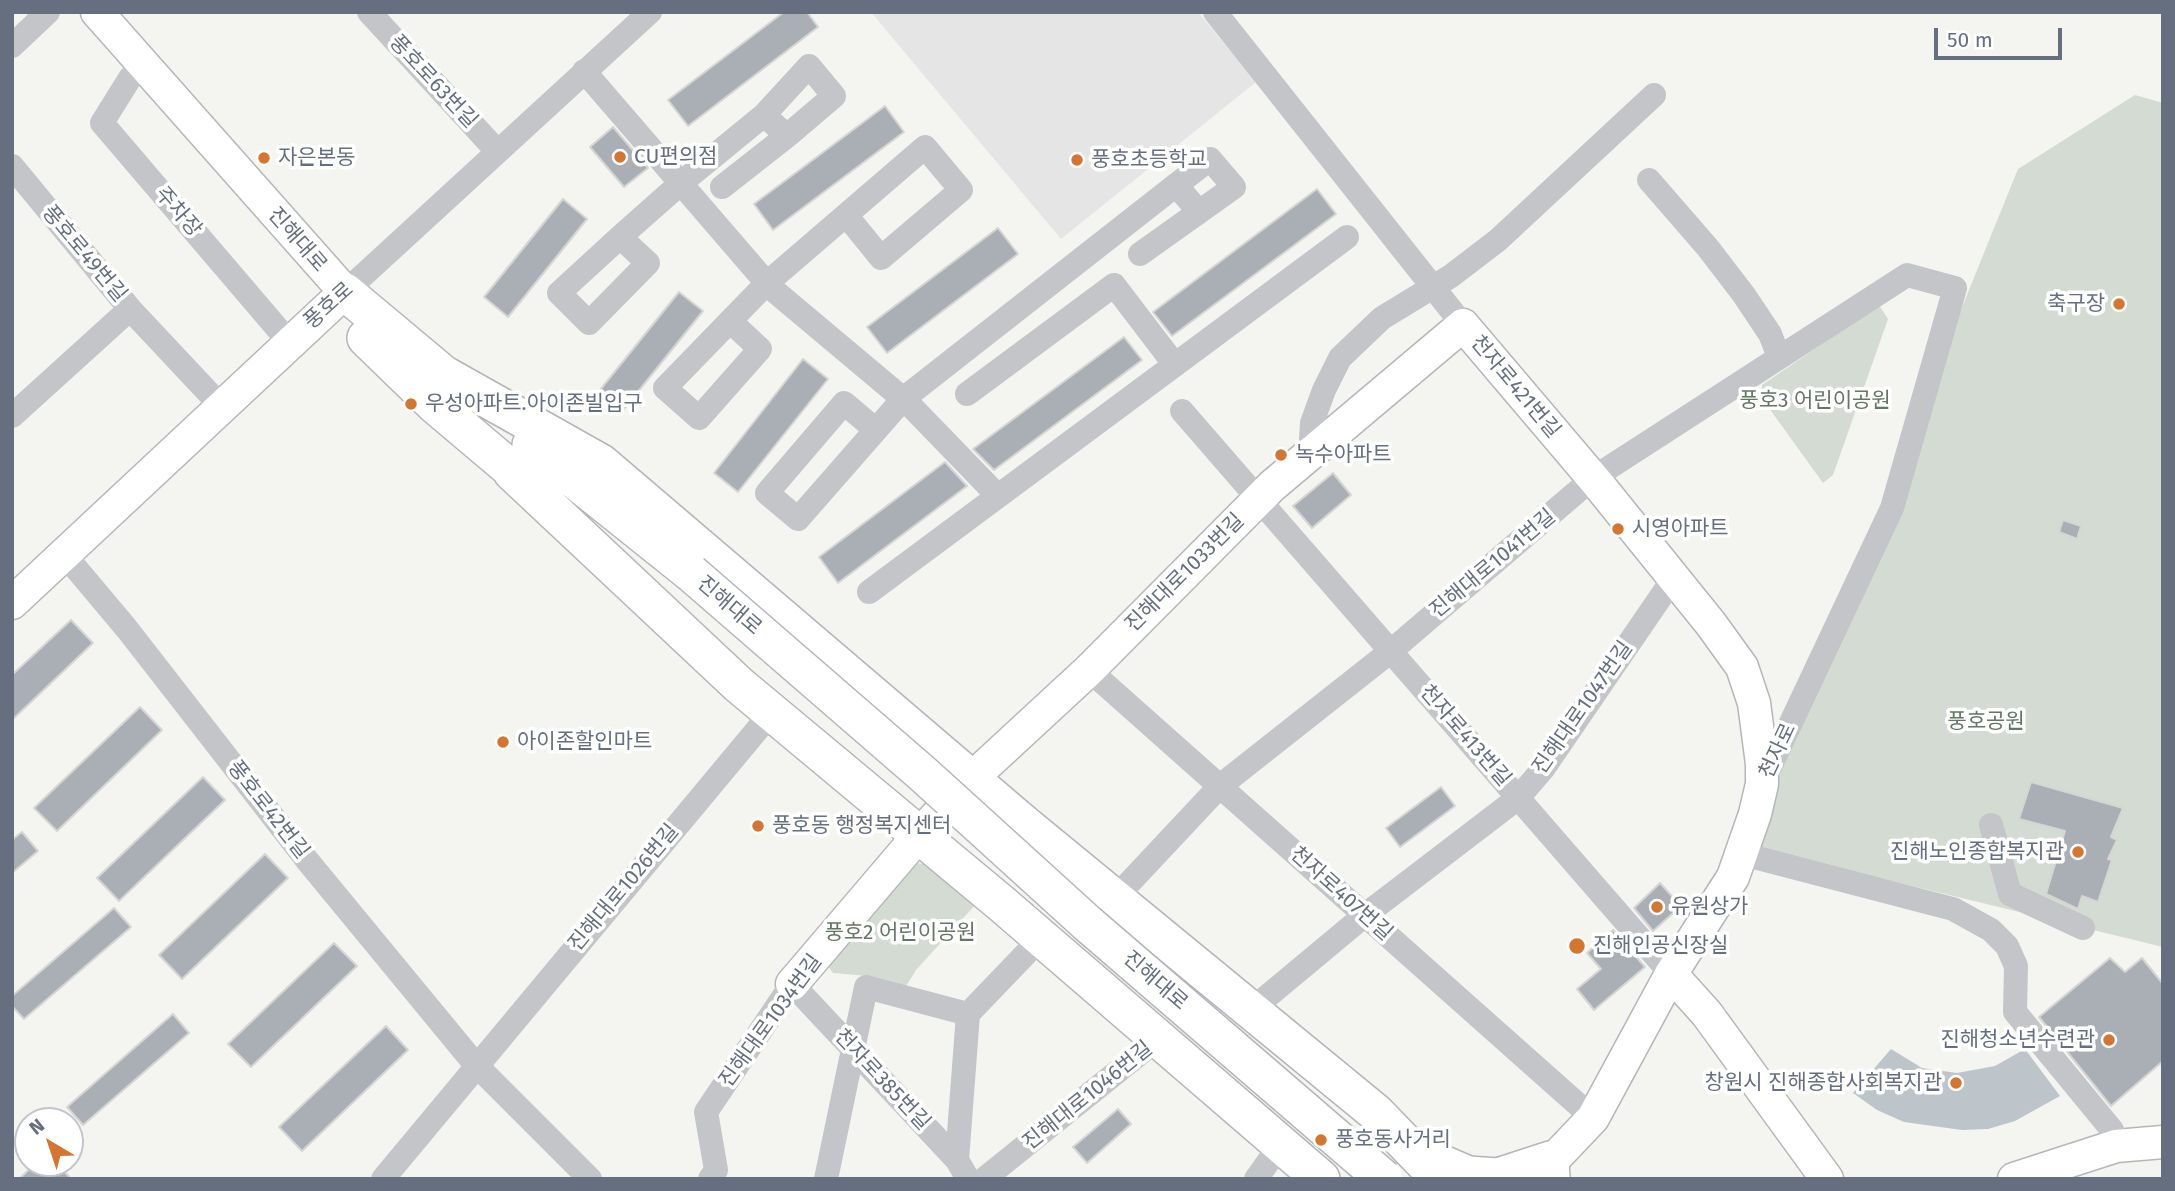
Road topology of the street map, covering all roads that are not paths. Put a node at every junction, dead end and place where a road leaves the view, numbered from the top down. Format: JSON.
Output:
{"nodes":[{"id":1,"x":48,"y":12,"type":"edge"},
{"id":2,"x":73,"y":12,"type":"edge"},
{"id":3,"x":97,"y":12,"type":"edge"},
{"id":4,"x":369,"y":12,"type":"edge"},
{"id":5,"x":650,"y":12,"type":"edge"},
{"id":6,"x":1215,"y":12,"type":"edge"},
{"id":7,"x":12,"y":46,"type":"edge"},
{"id":8,"x":584,"y":71,"type":"junction"},
{"id":9,"x":130,"y":78,"type":"junction"},
{"id":10,"x":1654,"y":95,"type":"dead end"},
{"id":11,"x":764,"y":114,"type":"junction"},
{"id":12,"x":787,"y":136,"type":"junction"},
{"id":13,"x":497,"y":151,"type":"junction"},
{"id":14,"x":12,"y":166,"type":"edge"},
{"id":15,"x":1648,"y":180,"type":"dead end"},
{"id":16,"x":681,"y":183,"type":"junction"},
{"id":17,"x":1176,"y":185,"type":"junction"},
{"id":18,"x":722,"y":187,"type":"dead end"},
{"id":19,"x":1199,"y":212,"type":"junction"},
{"id":20,"x":846,"y":215,"type":"junction"},
{"id":21,"x":621,"y":237,"type":"dead end"},
{"id":22,"x":1347,"y":237,"type":"dead end"},
{"id":23,"x":1140,"y":254,"type":"dead end"},
{"id":24,"x":767,"y":283,"type":"junction"},
{"id":25,"x":1431,"y":285,"type":"junction"},
{"id":26,"x":1955,"y":288,"type":"joint"},
{"id":27,"x":337,"y":298,"type":"junction"},
{"id":28,"x":130,"y":309,"type":"junction"},
{"id":29,"x":730,"y":321,"type":"dead end"},
{"id":30,"x":1463,"y":325,"type":"junction"},
{"id":31,"x":289,"y":342,"type":"junction"},
{"id":32,"x":1779,"y":357,"type":"junction"},
{"id":33,"x":1175,"y":365,"type":"junction"},
{"id":34,"x":443,"y":374,"type":"junction"},
{"id":35,"x":967,"y":394,"type":"dead end"},
{"id":36,"x":903,"y":399,"type":"junction"},
{"id":37,"x":221,"y":406,"type":"junction"},
{"id":38,"x":1182,"y":411,"type":"dead end"},
{"id":39,"x":12,"y":416,"type":"edge"},
{"id":40,"x":876,"y":430,"type":"junction"},
{"id":41,"x":1314,"y":451,"type":"junction"},
{"id":42,"x":512,"y":472,"type":"junction"},
{"id":43,"x":1593,"y":478,"type":"junction"},
{"id":44,"x":998,"y":496,"type":"junction"},
{"id":45,"x":1259,"y":499,"type":"junction"},
{"id":46,"x":64,"y":554,"type":"junction"},
{"id":47,"x":1673,"y":579,"type":"junction"},
{"id":48,"x":681,"y":581,"type":"junction"},
{"id":49,"x":869,"y":592,"type":"dead end"},
{"id":50,"x":12,"y":603,"type":"edge"},
{"id":51,"x":1391,"y":651,"type":"junction"},
{"id":52,"x":1089,"y":670,"type":"junction"},
{"id":53,"x":772,"y":712,"type":"junction"},
{"id":54,"x":971,"y":779,"type":"junction"},
{"id":55,"x":1762,"y":784,"type":"junction"},
{"id":56,"x":1220,"y":786,"type":"junction"},
{"id":57,"x":1518,"y":798,"type":"junction"},
{"id":58,"x":1991,"y":825,"type":"dead end"},
{"id":59,"x":919,"y":835,"type":"junction"},
{"id":60,"x":1742,"y":854,"type":"junction"},
{"id":61,"x":1115,"y":898,"type":"junction"},
{"id":62,"x":1365,"y":915,"type":"junction"},
{"id":63,"x":2083,"y":928,"type":"dead end"},
{"id":64,"x":1041,"y":938,"type":"junction"},
{"id":65,"x":1671,"y":974,"type":"junction"},
{"id":66,"x":792,"y":984,"type":"junction"},
{"id":67,"x":1251,"y":1010,"type":"junction"},
{"id":68,"x":968,"y":1014,"type":"junction"},
{"id":69,"x":1158,"y":1039,"type":"junction"},
{"id":70,"x":853,"y":1049,"type":"junction"},
{"id":71,"x":475,"y":1064,"type":"junction"},
{"id":72,"x":1593,"y":1118,"type":"junction"},
{"id":73,"x":2163,"y":1142,"type":"edge"},
{"id":74,"x":1280,"y":1144,"type":"junction"},
{"id":75,"x":2116,"y":1146,"type":"junction"},
{"id":76,"x":1413,"y":1151,"type":"junction"},
{"id":77,"x":962,"y":1169,"type":"edge"},
{"id":78,"x":1545,"y":1172,"type":"edge"},
{"id":79,"x":383,"y":1179,"type":"edge"},
{"id":80,"x":590,"y":1179,"type":"edge"},
{"id":81,"x":710,"y":1179,"type":"edge"},
{"id":82,"x":825,"y":1179,"type":"edge"},
{"id":83,"x":984,"y":1179,"type":"edge"},
{"id":84,"x":1256,"y":1179,"type":"edge"},
{"id":85,"x":1321,"y":1179,"type":"edge"},
{"id":86,"x":1345,"y":1179,"type":"edge"},
{"id":87,"x":1384,"y":1179,"type":"edge"},
{"id":88,"x":1440,"y":1179,"type":"edge"},
{"id":89,"x":1827,"y":1179,"type":"edge"},
{"id":90,"x":2014,"y":1179,"type":"edge"}],
"edges":[{"from":1,"to":7,"type":"street"},
{"from":2,"to":9,"type":"main road","name":"진해대로"},
{"from":3,"to":27,"type":"main road","name":"진해대로"},
{"from":4,"to":13,"type":"street","name":"풍호로63번길"},
{"from":5,"to":8,"type":"street","name":"풍호로"},
{"from":6,"to":25,"type":"street","name":"천자로421번길"},
{"from":8,"to":13,"type":"street","name":"풍호로"},
{"from":8,"to":16,"type":"street"},
{"from":9,"to":27,"type":"main road","name":"진해대로"},
{"from":9,"to":31,"type":"street","name":"주차장"},
{"from":10,"to":25,"type":"street"},
{"from":11,"to":12,"type":"street"},
{"from":11,"to":12,"type":"street"},
{"from":11,"to":16,"type":"street"},
{"from":12,"to":18,"type":"street"},
{"from":13,"to":27,"type":"street","name":"풍호로"},
{"from":14,"to":28,"type":"street","name":"풍호로49번길"},
{"from":15,"to":32,"type":"street"},
{"from":16,"to":21,"type":"street"},
{"from":16,"to":24,"type":"street"},
{"from":17,"to":19,"type":"street"},
{"from":17,"to":19,"type":"street"},
{"from":17,"to":36,"type":"street"},
{"from":19,"to":23,"type":"street"},
{"from":20,"to":20,"type":"street"},
{"from":20,"to":24,"type":"street"},
{"from":22,"to":33,"type":"street"},
{"from":24,"to":29,"type":"street"},
{"from":24,"to":36,"type":"street"},
{"from":25,"to":30,"type":"street","name":"천자로421번길"},
{"from":25,"to":41,"type":"street"},
{"from":26,"to":32,"type":"street","name":"진해대로1041번길"},
{"from":26,"to":55,"type":"street","name":"천자로"},
{"from":27,"to":31,"type":"main road","name":"풍호로"},
{"from":27,"to":34,"type":"highway","name":"진해대로"},
{"from":27,"to":42,"type":"highway","name":"진해대로"},
{"from":28,"to":37,"type":"street","name":"풍호로49번길"},
{"from":28,"to":39,"type":"street","name":"풍호로49번길"},
{"from":30,"to":41,"type":"main road","name":"진해대로1033번길"},
{"from":30,"to":43,"type":"main road","name":"천자로421번길"},
{"from":31,"to":37,"type":"main road","name":"풍호로"},
{"from":32,"to":43,"type":"street","name":"진해대로1041번길"},
{"from":33,"to":35,"type":"street"},
{"from":33,"to":44,"type":"street"},
{"from":34,"to":48,"type":"highway","name":"진해대로"},
{"from":34,"to":54,"type":"highway"},
{"from":36,"to":40,"type":"street"},
{"from":36,"to":44,"type":"street"},
{"from":37,"to":46,"type":"main road","name":"풍호로"},
{"from":38,"to":45,"type":"street","name":"천자로413번길"},
{"from":40,"to":40,"type":"street"},
{"from":41,"to":45,"type":"main road","name":"진해대로1033번길"},
{"from":42,"to":48,"type":"highway","name":"진해대로"},
{"from":42,"to":53,"type":"highway"},
{"from":43,"to":47,"type":"main road","name":"천자로421번길"},
{"from":43,"to":51,"type":"street","name":"진해대로1041번길"},
{"from":44,"to":49,"type":"street"},
{"from":45,"to":51,"type":"street","name":"천자로413번길"},
{"from":45,"to":52,"type":"main road","name":"진해대로1033번길"},
{"from":46,"to":50,"type":"main road","name":"풍호로"},
{"from":46,"to":71,"type":"street","name":"풍호로42번길"},
{"from":47,"to":55,"type":"main road","name":"천자로421번길"},
{"from":47,"to":57,"type":"street","name":"진해대로1047번길"},
{"from":48,"to":86,"type":"highway","name":"진해대로"},
{"from":48,"to":87,"type":"highway","name":"진해대로","bridge":true},
{"from":51,"to":56,"type":"street","name":"진해대로1041번길"},
{"from":51,"to":57,"type":"street","name":"천자로413번길"},
{"from":52,"to":54,"type":"main road","name":"진해대로1033번길"},
{"from":52,"to":56,"type":"street","name":"천자로407번길"},
{"from":53,"to":59,"type":"highway"},
{"from":53,"to":71,"type":"street","name":"진해대로1026번길"},
{"from":54,"to":59,"type":"main road","name":"진해대로1033번길"},
{"from":54,"to":61,"type":"highway"},
{"from":55,"to":60,"type":"main road","name":"천자로"},
{"from":56,"to":61,"type":"street","name":"진해대로1041번길"},
{"from":56,"to":62,"type":"street","name":"천자로407번길"},
{"from":57,"to":62,"type":"street","name":"진해대로1047번길"},
{"from":57,"to":65,"type":"street","name":"천자로413번길"},
{"from":58,"to":63,"type":"street"},
{"from":59,"to":64,"type":"highway"},
{"from":59,"to":66,"type":"main road","name":"진해대로1034번길"},
{"from":60,"to":65,"type":"main road","name":"천자로"},
{"from":60,"to":75,"type":"street"},
{"from":61,"to":67,"type":"highway"},
{"from":62,"to":67,"type":"street","name":"진해대로1047번길"},
{"from":62,"to":72,"type":"street","name":"천자로407번길"},
{"from":64,"to":68,"type":"street"},
{"from":64,"to":69,"type":"highway"},
{"from":65,"to":72,"type":"main road","name":"천자로"},
{"from":65,"to":89,"type":"main road"},
{"from":66,"to":70,"type":"street","name":"천자로385번길"},
{"from":66,"to":81,"type":"street","name":"진해대로1034번길"},
{"from":67,"to":76,"type":"highway"},
{"from":68,"to":70,"type":"street"},
{"from":68,"to":77,"type":"street"},
{"from":69,"to":74,"type":"highway"},
{"from":69,"to":83,"type":"street","name":"진해대로1046번길"},
{"from":70,"to":77,"type":"street","name":"천자로385번길"},
{"from":70,"to":82,"type":"street"},
{"from":71,"to":79,"type":"street","name":"진해대로1026번길"},
{"from":71,"to":80,"type":"street","name":"풍호로42번길"},
{"from":72,"to":78,"type":"main road","name":"천자로"},
{"from":73,"to":75,"type":"main road"},
{"from":74,"to":84,"type":"street"},
{"from":74,"to":85,"type":"highway"},
{"from":75,"to":90,"type":"main road"},
{"from":76,"to":78,"type":"highway"},
{"from":76,"to":88,"type":"highway"}]}
